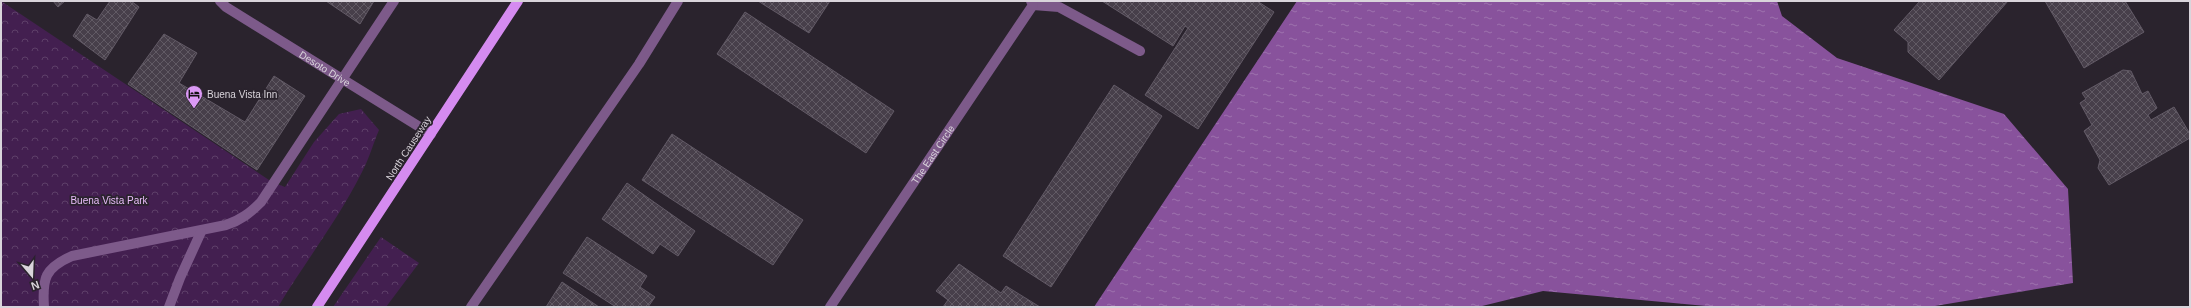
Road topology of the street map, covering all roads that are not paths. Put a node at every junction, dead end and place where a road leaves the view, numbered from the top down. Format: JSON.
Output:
{"nodes":[{"id":1,"x":220,"y":1,"type":"edge"},
{"id":2,"x":394,"y":1,"type":"edge"},
{"id":3,"x":518,"y":1,"type":"edge"},
{"id":4,"x":678,"y":1,"type":"edge"},
{"id":5,"x":1032,"y":3,"type":"edge"},
{"id":6,"x":1140,"y":51,"type":"dead end"},
{"id":7,"x":343,"y":80,"type":"junction"},
{"id":8,"x":431,"y":134,"type":"junction"},
{"id":9,"x":201,"y":232,"type":"junction"},
{"id":10,"x":44,"y":307,"type":"edge"},
{"id":11,"x":169,"y":307,"type":"edge"},
{"id":12,"x":316,"y":307,"type":"edge"},
{"id":13,"x":471,"y":307,"type":"edge"},
{"id":14,"x":830,"y":307,"type":"edge"}],
"edges":[{"from":1,"to":7,"type":"street","name":"Desoto Drive"},
{"from":2,"to":7,"type":"street"},
{"from":3,"to":8,"type":"main road","name":"North Causeway"},
{"from":4,"to":13,"type":"street"},
{"from":5,"to":6,"type":"street"},
{"from":5,"to":14,"type":"street","name":"The East Circle"},
{"from":7,"to":8,"type":"street","name":"Desoto Drive"},
{"from":7,"to":9,"type":"street"},
{"from":8,"to":12,"type":"main road","name":"North Causeway"},
{"from":9,"to":10,"type":"street"},
{"from":9,"to":11,"type":"street"}]}
